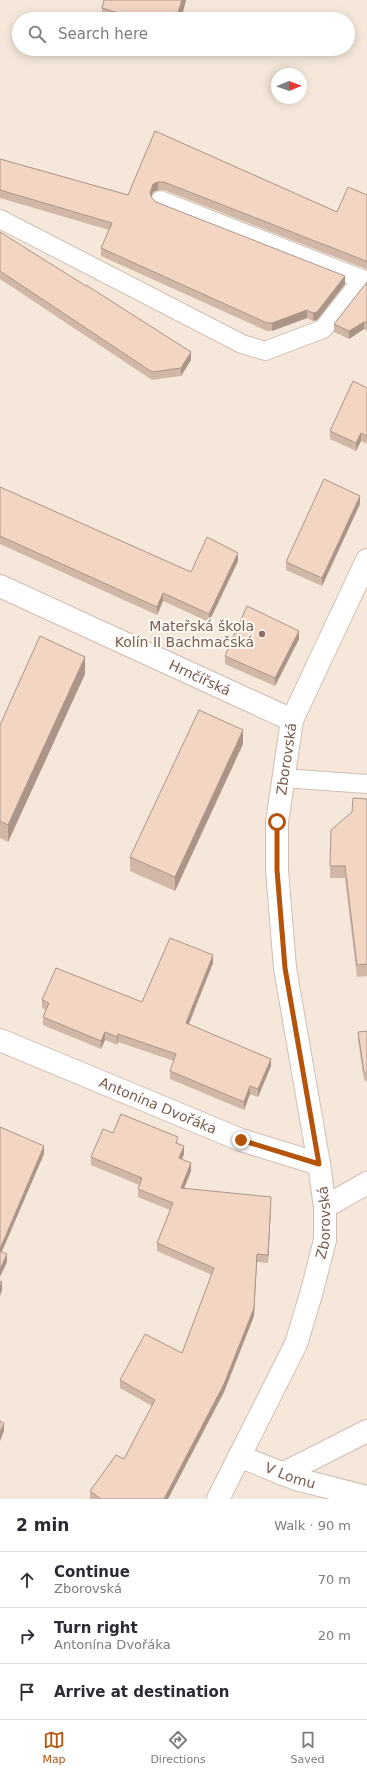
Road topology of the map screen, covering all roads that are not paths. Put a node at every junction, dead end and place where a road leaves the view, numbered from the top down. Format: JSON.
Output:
{"nodes":[{"id":1,"x":160,"y":200,"type":"dead end"},
{"id":2,"x":0,"y":219,"type":"edge"},
{"id":3,"x":364,"y":280,"type":"edge"},
{"id":4,"x":367,"y":560,"type":"edge"},
{"id":5,"x":0,"y":586,"type":"edge"},
{"id":6,"x":292,"y":720,"type":"junction"},
{"id":7,"x":283,"y":778,"type":"junction"},
{"id":8,"x":367,"y":784,"type":"edge"},
{"id":9,"x":0,"y":1040,"type":"edge"},
{"id":10,"x":319,"y":1164,"type":"junction"},
{"id":11,"x":367,"y":1183,"type":"edge"},
{"id":12,"x":325,"y":1207,"type":"junction"},
{"id":13,"x":367,"y":1431,"type":"edge"},
{"id":14,"x":239,"y":1456,"type":"junction"},
{"id":15,"x":282,"y":1474,"type":"junction"},
{"id":16,"x":367,"y":1497,"type":"edge"},
{"id":17,"x":218,"y":1499,"type":"edge"}],
"edges":[{"from":1,"to":3,"type":"lane"},
{"from":2,"to":3,"type":"lane"},
{"from":4,"to":6,"type":"street","name":"Zborovská"},
{"from":5,"to":6,"type":"street","name":"Hrnčířská"},
{"from":6,"to":7,"type":"street","name":"Zborovská"},
{"from":7,"to":8,"type":"lane"},
{"from":7,"to":10,"type":"street","name":"Zborovská"},
{"from":9,"to":10,"type":"street","name":"Antonína Dvořáka"},
{"from":10,"to":12,"type":"street","name":"Zborovská"},
{"from":11,"to":12,"type":"street"},
{"from":12,"to":14,"type":"street","name":"Zborovská"},
{"from":13,"to":15,"type":"street"},
{"from":14,"to":15,"type":"street","name":"V Lomu"},
{"from":14,"to":17,"type":"street","name":"Zborovská"},
{"from":15,"to":16,"type":"street","name":"V Lomu"}]}
